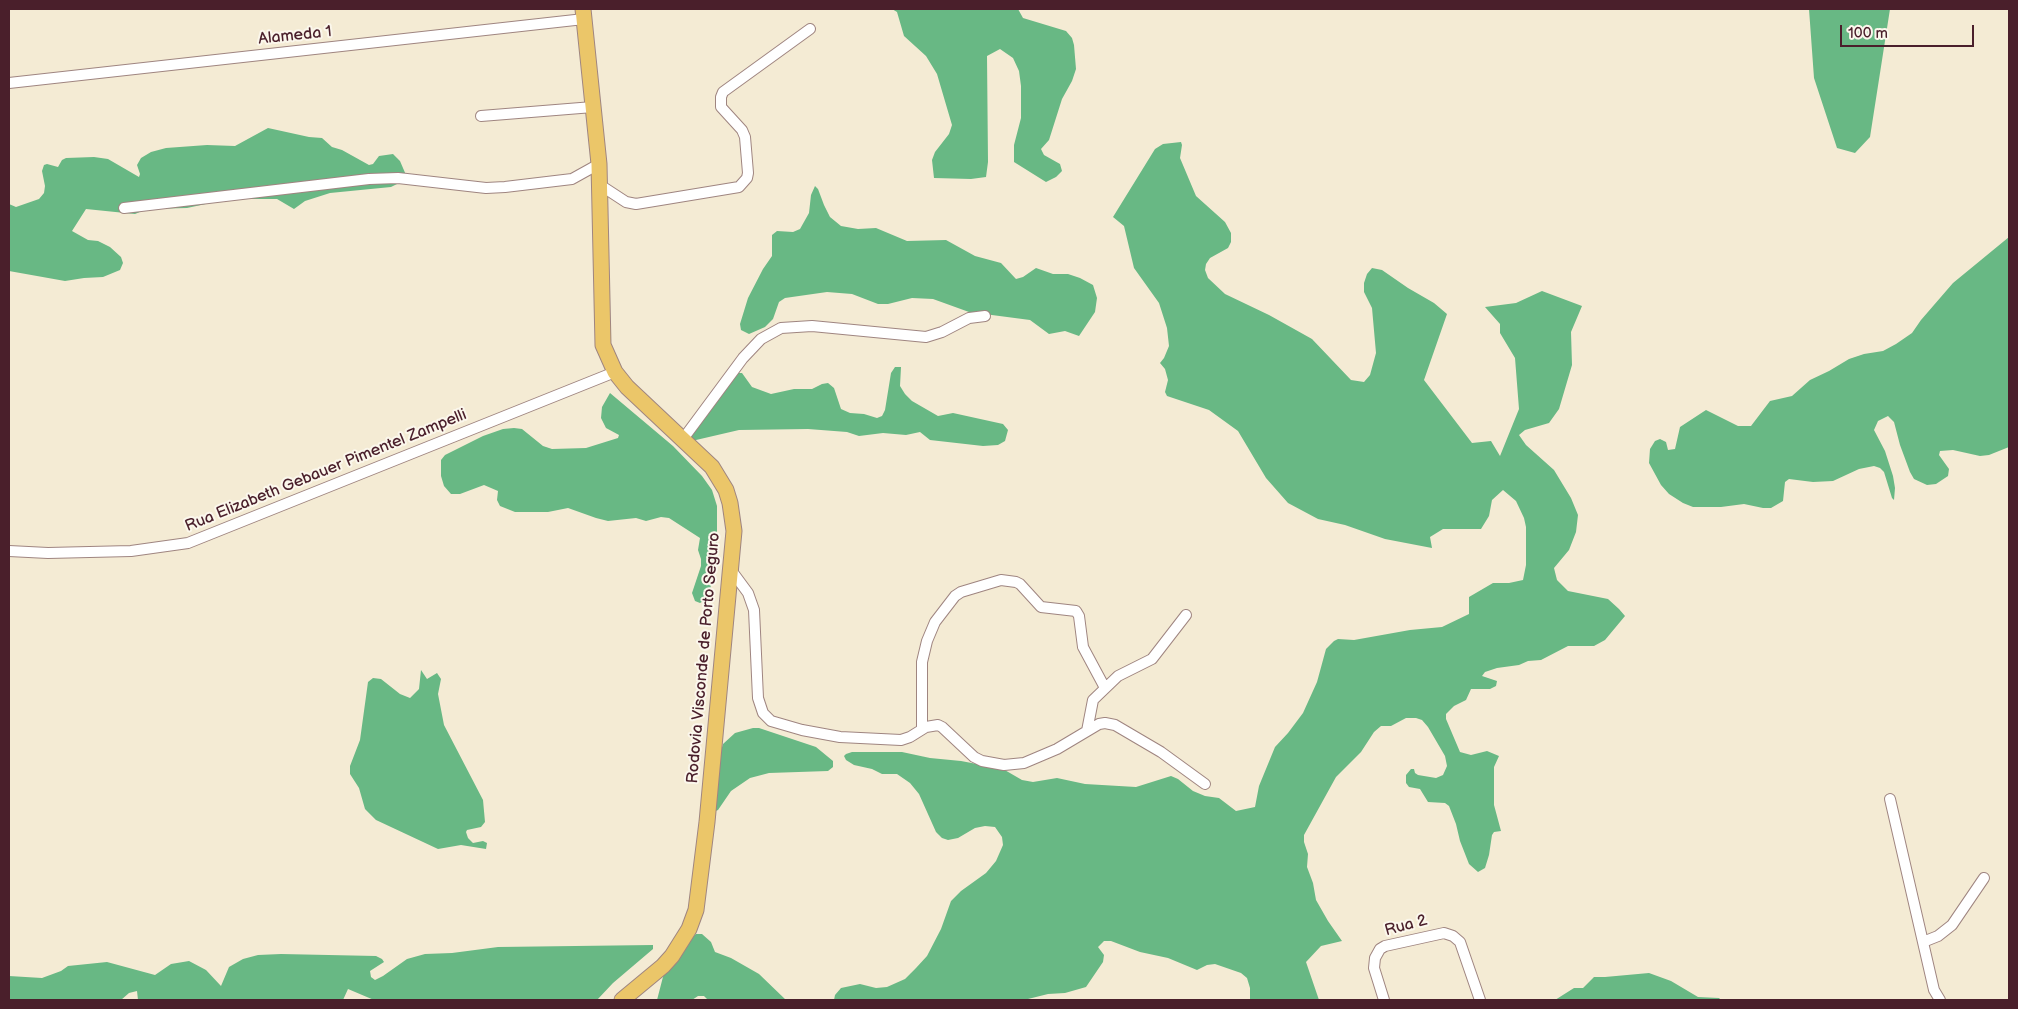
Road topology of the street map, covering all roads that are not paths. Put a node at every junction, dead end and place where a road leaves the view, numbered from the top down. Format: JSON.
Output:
{"nodes":[{"id":1,"x":584,"y":14,"type":"edge"},
{"id":2,"x":810,"y":29,"type":"dead end"},
{"id":3,"x":9,"y":83,"type":"edge"},
{"id":4,"x":593,"y":107,"type":"junction"},
{"id":5,"x":481,"y":116,"type":"dead end"},
{"id":6,"x":599,"y":164,"type":"junction"},
{"id":7,"x":600,"y":185,"type":"junction"},
{"id":8,"x":124,"y":208,"type":"dead end"},
{"id":9,"x":985,"y":316,"type":"dead end"},
{"id":10,"x":615,"y":372,"type":"junction"},
{"id":11,"x":682,"y":439,"type":"junction"},
{"id":12,"x":9,"y":551,"type":"edge"},
{"id":13,"x":731,"y":570,"type":"junction"},
{"id":14,"x":1186,"y":615,"type":"dead end"},
{"id":15,"x":1105,"y":688,"type":"junction"},
{"id":16,"x":922,"y":730,"type":"junction"},
{"id":17,"x":1087,"y":731,"type":"junction"},
{"id":18,"x":1206,"y":784,"type":"dead end"},
{"id":19,"x":1890,"y":799,"type":"dead end"},
{"id":20,"x":1984,"y":878,"type":"dead end"},
{"id":21,"x":1923,"y":942,"type":"junction"},
{"id":22,"x":622,"y":1000,"type":"edge"},
{"id":23,"x":1384,"y":1000,"type":"edge"},
{"id":24,"x":1480,"y":1000,"type":"edge"},
{"id":25,"x":1940,"y":1000,"type":"edge"}],
"edges":[{"from":1,"to":3,"type":"street","name":"Alameda 1"},
{"from":1,"to":4,"type":"main road","name":"Rodovia Visconde de Porto Seguro"},
{"from":2,"to":7,"type":"street"},
{"from":4,"to":5,"type":"street"},
{"from":4,"to":6,"type":"main road","name":"Rodovia Visconde de Porto Seguro"},
{"from":6,"to":7,"type":"main road","name":"Rodovia Visconde de Porto Seguro"},
{"from":6,"to":8,"type":"street"},
{"from":7,"to":10,"type":"main road","name":"Rodovia Visconde de Porto Seguro"},
{"from":9,"to":11,"type":"street"},
{"from":10,"to":11,"type":"main road","name":"Rodovia Visconde de Porto Seguro"},
{"from":10,"to":12,"type":"street","name":"Rua Elizabeth Gebauer Pimentel Zampelli"},
{"from":11,"to":13,"type":"main road","name":"Rodovia Visconde de Porto Seguro"},
{"from":13,"to":16,"type":"street"},
{"from":13,"to":22,"type":"main road","name":"Rodovia Visconde de Porto Seguro"},
{"from":14,"to":15,"type":"street"},
{"from":15,"to":16,"type":"street"},
{"from":15,"to":17,"type":"street"},
{"from":16,"to":17,"type":"street"},
{"from":17,"to":18,"type":"street"},
{"from":19,"to":21,"type":"street"},
{"from":20,"to":21,"type":"street"},
{"from":21,"to":25,"type":"street"},
{"from":23,"to":24,"type":"street","name":"Rua 2"}]}
